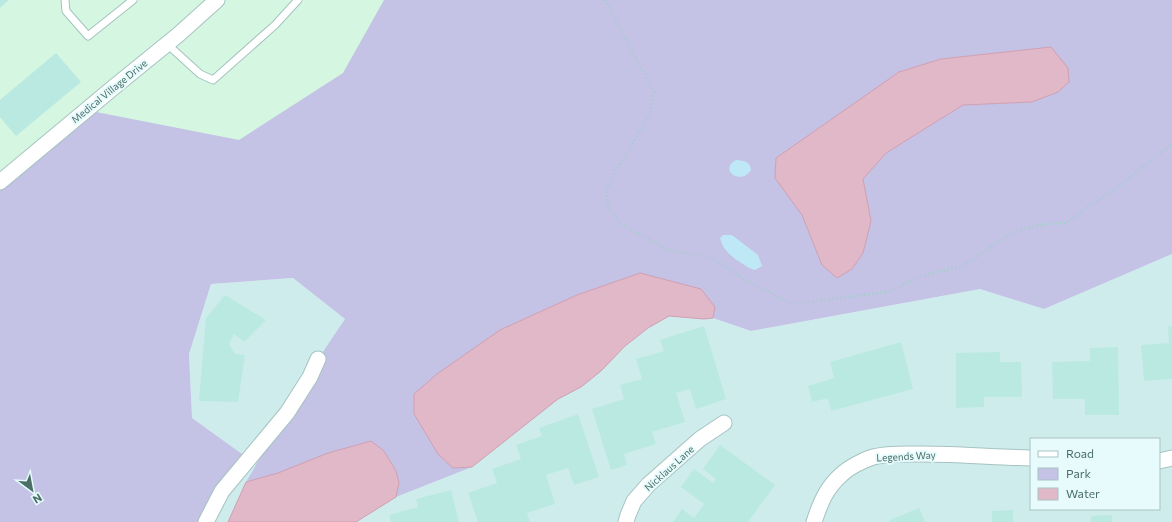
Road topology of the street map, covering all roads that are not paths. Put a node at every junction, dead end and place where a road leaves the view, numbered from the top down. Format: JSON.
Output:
{"nodes":[{"id":1,"x":65,"y":0,"type":"edge"},
{"id":2,"x":133,"y":0,"type":"edge"},
{"id":3,"x":217,"y":0,"type":"edge"},
{"id":4,"x":298,"y":0,"type":"edge"},
{"id":5,"x":167,"y":44,"type":"junction"},
{"id":6,"x":0,"y":182,"type":"edge"},
{"id":7,"x":318,"y":359,"type":"dead end"},
{"id":8,"x":724,"y":423,"type":"dead end"},
{"id":9,"x":1030,"y":458,"type":"edge"},
{"id":10,"x":1172,"y":458,"type":"edge"},
{"id":11,"x":1160,"y":461,"type":"edge"},
{"id":12,"x":206,"y":522,"type":"edge"},
{"id":13,"x":626,"y":522,"type":"edge"},
{"id":14,"x":814,"y":522,"type":"edge"}],
"edges":[{"from":1,"to":2,"type":"lane"},
{"from":3,"to":5,"type":"street","name":"Medical Village Drive"},
{"from":4,"to":5,"type":"lane"},
{"from":5,"to":6,"type":"street","name":"Medical Village Drive"},
{"from":7,"to":12,"type":"street"},
{"from":8,"to":13,"type":"street","name":"Nicklaus Lane"},
{"from":9,"to":14,"type":"street","name":"Legends Way"},
{"from":10,"to":11,"type":"street"}]}
